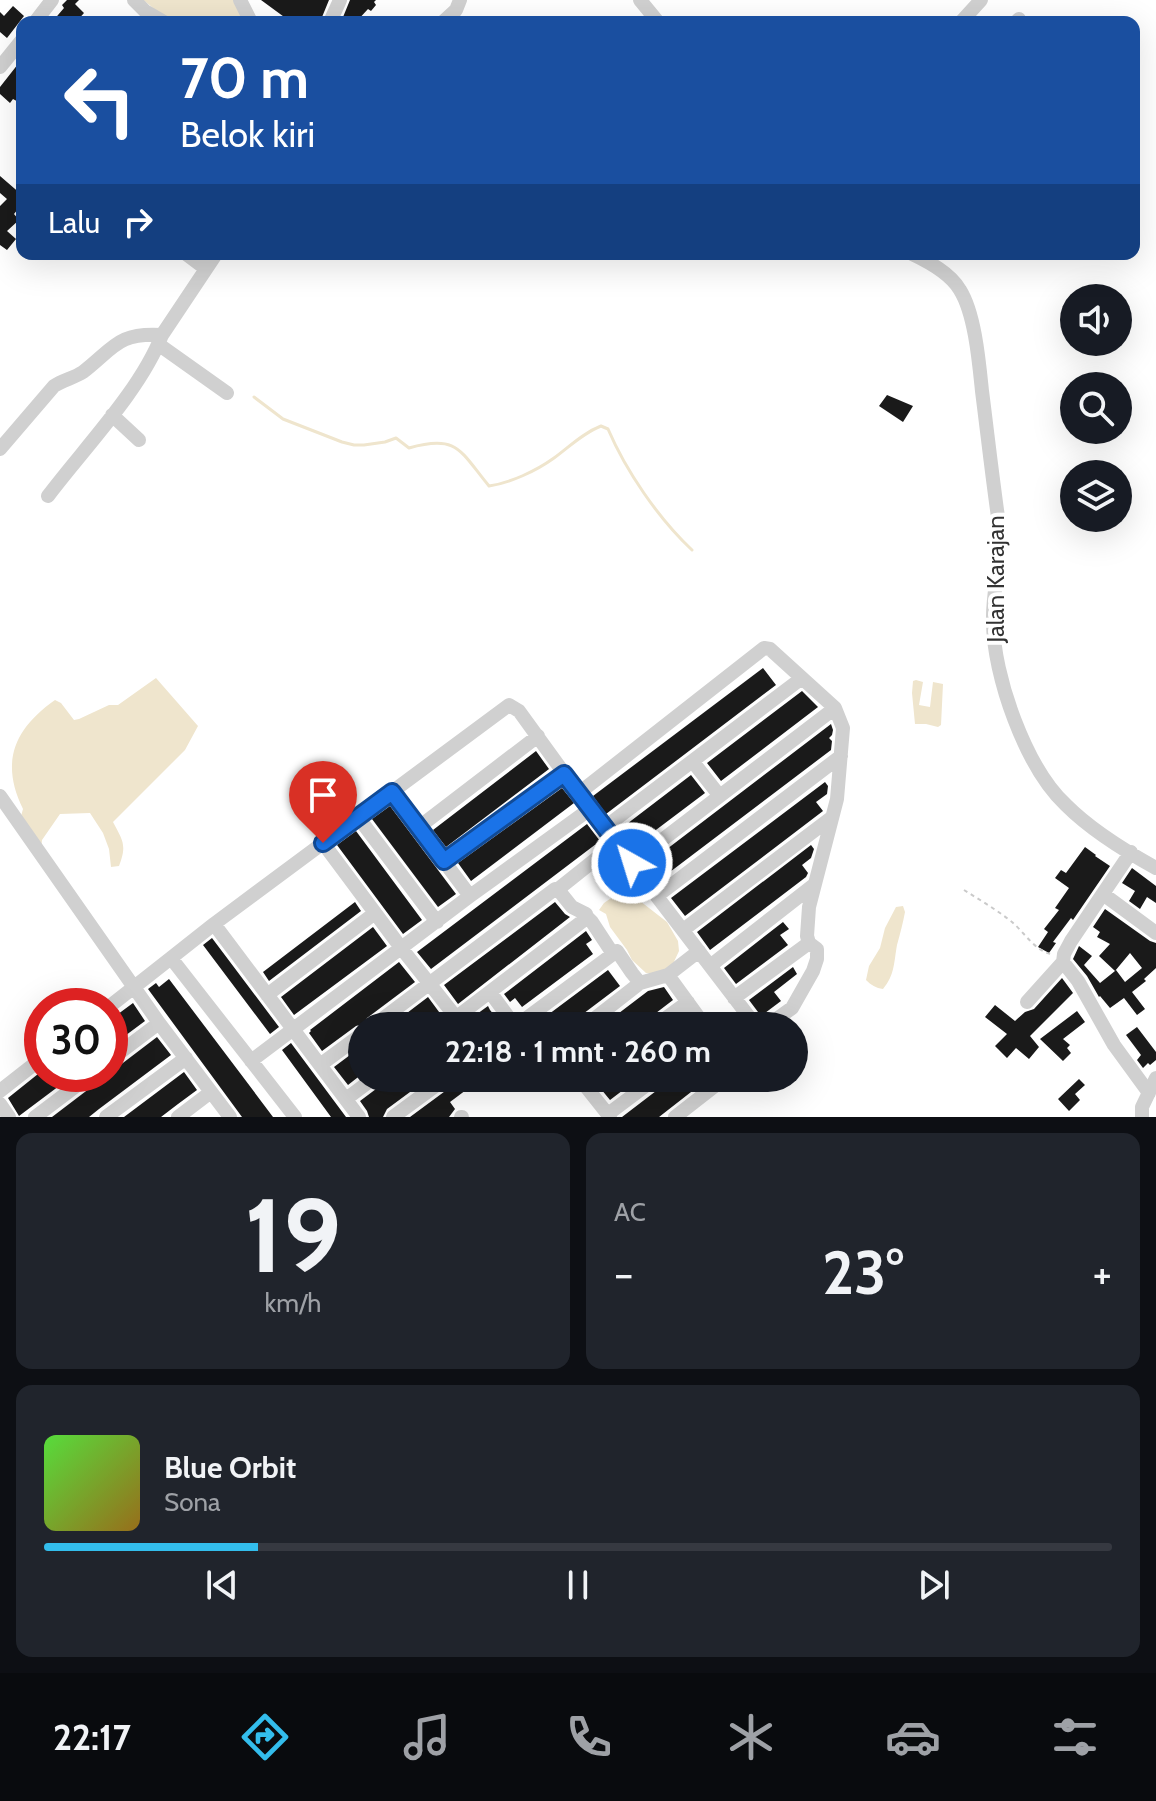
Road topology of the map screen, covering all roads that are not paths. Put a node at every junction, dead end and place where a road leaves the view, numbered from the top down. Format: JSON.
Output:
{"nodes":[{"id":1,"x":52,"y":0,"type":"edge"},
{"id":2,"x":134,"y":0,"type":"edge"},
{"id":3,"x":640,"y":0,"type":"edge"},
{"id":4,"x":981,"y":0,"type":"edge"},
{"id":5,"x":40,"y":16,"type":"edge"},
{"id":6,"x":154,"y":16,"type":"edge"},
{"id":7,"x":653,"y":16,"type":"edge"},
{"id":8,"x":966,"y":16,"type":"edge"},
{"id":9,"x":16,"y":47,"type":"edge"},
{"id":10,"x":0,"y":67,"type":"edge"},
{"id":11,"x":194,"y":260,"type":"edge"},
{"id":12,"x":212,"y":260,"type":"edge"},
{"id":13,"x":925,"y":260,"type":"edge"},
{"id":14,"x":206,"y":269,"type":"junction"},
{"id":15,"x":160,"y":339,"type":"junction"},
{"id":16,"x":227,"y":393,"type":"dead end"},
{"id":17,"x":112,"y":415,"type":"junction"},
{"id":18,"x":139,"y":440,"type":"dead end"},
{"id":19,"x":0,"y":449,"type":"edge"},
{"id":20,"x":48,"y":496,"type":"dead end"},
{"id":21,"x":802,"y":678,"type":"junction"},
{"id":22,"x":835,"y":708,"type":"junction"},
{"id":23,"x":538,"y":736,"type":"junction"},
{"id":24,"x":841,"y":756,"type":"junction"},
{"id":25,"x":693,"y":762,"type":"junction"},
{"id":26,"x":564,"y":774,"type":"junction"},
{"id":27,"x":392,"y":792,"type":"junction"},
{"id":28,"x":579,"y":793,"type":"junction"},
{"id":29,"x":719,"y":795,"type":"junction"},
{"id":30,"x":0,"y":796,"type":"edge"},
{"id":31,"x":590,"y":809,"type":"junction"},
{"id":32,"x":358,"y":817,"type":"junction"},
{"id":33,"x":831,"y":818,"type":"junction"},
{"id":34,"x":419,"y":827,"type":"junction"},
{"id":35,"x":604,"y":828,"type":"junction"},
{"id":36,"x":323,"y":843,"type":"junction"},
{"id":37,"x":616,"y":843,"type":"junction"},
{"id":38,"x":1131,"y":852,"type":"junction"},
{"id":39,"x":444,"y":861,"type":"junction"},
{"id":40,"x":632,"y":863,"type":"junction"},
{"id":41,"x":1156,"y":868,"type":"edge"},
{"id":42,"x":815,"y":884,"type":"junction"},
{"id":43,"x":557,"y":890,"type":"junction"},
{"id":44,"x":1103,"y":894,"type":"junction"},
{"id":45,"x":470,"y":896,"type":"junction"},
{"id":46,"x":657,"y":896,"type":"junction"},
{"id":47,"x":375,"y":913,"type":"junction"},
{"id":48,"x":587,"y":917,"type":"junction"},
{"id":49,"x":437,"y":922,"type":"junction"},
{"id":50,"x":214,"y":924,"type":"junction"},
{"id":51,"x":683,"y":930,"type":"junction"},
{"id":52,"x":1156,"y":933,"type":"edge"},
{"id":53,"x":809,"y":943,"type":"junction"},
{"id":54,"x":402,"y":949,"type":"junction"},
{"id":55,"x":699,"y":951,"type":"junction"},
{"id":56,"x":613,"y":954,"type":"junction"},
{"id":57,"x":171,"y":958,"type":"junction"},
{"id":58,"x":1063,"y":958,"type":"junction"},
{"id":59,"x":710,"y":966,"type":"junction"},
{"id":60,"x":668,"y":975,"type":"junction"},
{"id":61,"x":640,"y":983,"type":"junction"},
{"id":62,"x":430,"y":984,"type":"junction"},
{"id":63,"x":134,"y":988,"type":"junction"},
{"id":64,"x":128,"y":992,"type":"edge"},
{"id":65,"x":490,"y":992,"type":"junction"},
{"id":66,"x":267,"y":995,"type":"junction"},
{"id":67,"x":734,"y":998,"type":"junction"},
{"id":68,"x":688,"y":1002,"type":"junction"},
{"id":69,"x":1027,"y":1002,"type":"dead end"},
{"id":70,"x":392,"y":1012,"type":"edge"},
{"id":71,"x":448,"y":1012,"type":"edge"},
{"id":72,"x":467,"y":1012,"type":"edge"},
{"id":73,"x":505,"y":1012,"type":"edge"},
{"id":74,"x":534,"y":1012,"type":"edge"},
{"id":75,"x":603,"y":1012,"type":"edge"},
{"id":76,"x":674,"y":1012,"type":"edge"},
{"id":77,"x":695,"y":1012,"type":"edge"},
{"id":78,"x":745,"y":1012,"type":"edge"},
{"id":79,"x":786,"y":1012,"type":"edge"},
{"id":80,"x":159,"y":1023,"type":"junction"},
{"id":81,"x":293,"y":1029,"type":"junction"},
{"id":82,"x":348,"y":1044,"type":"edge"},
{"id":83,"x":128,"y":1046,"type":"edge"},
{"id":84,"x":186,"y":1058,"type":"junction"},
{"id":85,"x":251,"y":1061,"type":"junction"},
{"id":86,"x":320,"y":1065,"type":"junction"},
{"id":87,"x":24,"y":1072,"type":"edge"},
{"id":88,"x":1156,"y":1078,"type":"edge"},
{"id":89,"x":0,"y":1091,"type":"edge"},
{"id":90,"x":68,"y":1092,"type":"edge"},
{"id":91,"x":211,"y":1092,"type":"junction"},
{"id":92,"x":355,"y":1092,"type":"edge"},
{"id":93,"x":427,"y":1092,"type":"edge"},
{"id":94,"x":591,"y":1092,"type":"edge"},
{"id":95,"x":639,"y":1092,"type":"edge"},
{"id":96,"x":707,"y":1092,"type":"edge"},
{"id":97,"x":1149,"y":1093,"type":"junction"},
{"id":98,"x":346,"y":1099,"type":"junction"},
{"id":99,"x":0,"y":1104,"type":"edge"},
{"id":100,"x":609,"y":1116,"type":"edge"},
{"id":101,"x":9,"y":1117,"type":"edge"},
{"id":102,"x":35,"y":1117,"type":"edge"},
{"id":103,"x":106,"y":1117,"type":"edge"},
{"id":104,"x":178,"y":1117,"type":"edge"},
{"id":105,"x":230,"y":1117,"type":"edge"},
{"id":106,"x":295,"y":1117,"type":"edge"},
{"id":107,"x":359,"y":1117,"type":"edge"},
{"id":108,"x":393,"y":1117,"type":"edge"},
{"id":109,"x":675,"y":1117,"type":"edge"},
{"id":110,"x":1142,"y":1117,"type":"edge"}],
"edges":[{"from":1,"to":5,"type":"street"},
{"from":2,"to":6,"type":"street"},
{"from":3,"to":7,"type":"street"},
{"from":4,"to":8,"type":"street"},
{"from":9,"to":10,"type":"street"},
{"from":11,"to":14,"type":"street"},
{"from":12,"to":14,"type":"street"},
{"from":13,"to":38,"type":"street","name":"Jalan Karajan"},
{"from":14,"to":15,"type":"street"},
{"from":15,"to":16,"type":"street"},
{"from":15,"to":17,"type":"street"},
{"from":15,"to":19,"type":"street"},
{"from":17,"to":18,"type":"street"},
{"from":17,"to":20,"type":"street"},
{"from":21,"to":22,"type":"street"},
{"from":21,"to":25,"type":"street"},
{"from":21,"to":28,"type":"street"},
{"from":22,"to":24,"type":"street"},
{"from":22,"to":29,"type":"street"},
{"from":23,"to":26,"type":"street"},
{"from":23,"to":27,"type":"street"},
{"from":23,"to":34,"type":"street"},
{"from":24,"to":33,"type":"street"},
{"from":24,"to":46,"type":"street"},
{"from":25,"to":29,"type":"street"},
{"from":25,"to":35,"type":"street"},
{"from":26,"to":28,"type":"street"},
{"from":26,"to":39,"type":"street"},
{"from":27,"to":32,"type":"street"},
{"from":27,"to":34,"type":"street"},
{"from":28,"to":31,"type":"street"},
{"from":29,"to":40,"type":"street"},
{"from":30,"to":63,"type":"street"},
{"from":31,"to":35,"type":"street"},
{"from":31,"to":45,"type":"street"},
{"from":32,"to":36,"type":"street"},
{"from":32,"to":49,"type":"street"},
{"from":33,"to":42,"type":"street"},
{"from":33,"to":51,"type":"street"},
{"from":34,"to":39,"type":"street"},
{"from":35,"to":37,"type":"street"},
{"from":36,"to":47,"type":"street"},
{"from":36,"to":50,"type":"street"},
{"from":37,"to":40,"type":"street"},
{"from":37,"to":43,"type":"street"},
{"from":38,"to":41,"type":"street","name":"Jalan Karajan"},
{"from":38,"to":44,"type":"street"},
{"from":39,"to":45,"type":"street"},
{"from":40,"to":46,"type":"street"},
{"from":42,"to":53,"type":"street"},
{"from":42,"to":59,"type":"street"},
{"from":43,"to":48,"type":"street"},
{"from":43,"to":62,"type":"street"},
{"from":44,"to":52,"type":"street"},
{"from":44,"to":58,"type":"street"},
{"from":45,"to":49,"type":"street"},
{"from":46,"to":51,"type":"street"},
{"from":47,"to":54,"type":"street"},
{"from":47,"to":66,"type":"street"},
{"from":48,"to":56,"type":"street"},
{"from":48,"to":65,"type":"street"},
{"from":49,"to":54,"type":"street"},
{"from":50,"to":57,"type":"street"},
{"from":50,"to":66,"type":"street"},
{"from":51,"to":55,"type":"street"},
{"from":53,"to":67,"type":"street"},
{"from":53,"to":79,"type":"street"},
{"from":54,"to":62,"type":"street"},
{"from":54,"to":81,"type":"street"},
{"from":55,"to":59,"type":"street"},
{"from":55,"to":60,"type":"street"},
{"from":56,"to":61,"type":"street"},
{"from":56,"to":74,"type":"street"},
{"from":57,"to":63,"type":"street"},
{"from":57,"to":85,"type":"street"},
{"from":58,"to":69,"type":"street"},
{"from":58,"to":97,"type":"street"},
{"from":59,"to":67,"type":"street"},
{"from":60,"to":61,"type":"street"},
{"from":60,"to":68,"type":"street"},
{"from":61,"to":75,"type":"street"},
{"from":62,"to":70,"type":"street"},
{"from":62,"to":71,"type":"street"},
{"from":63,"to":64,"type":"street"},
{"from":63,"to":80,"type":"street"},
{"from":65,"to":72,"type":"street"},
{"from":65,"to":73,"type":"street"},
{"from":66,"to":81,"type":"street"},
{"from":67,"to":78,"type":"street"},
{"from":68,"to":76,"type":"street"},
{"from":68,"to":77,"type":"street"},
{"from":80,"to":83,"type":"street"},
{"from":80,"to":84,"type":"street"},
{"from":81,"to":85,"type":"street"},
{"from":81,"to":86,"type":"street"},
{"from":82,"to":86,"type":"street"},
{"from":84,"to":91,"type":"street"},
{"from":84,"to":103,"type":"street"},
{"from":85,"to":106,"type":"street"},
{"from":86,"to":98,"type":"street"},
{"from":87,"to":89,"type":"street"},
{"from":88,"to":97,"type":"street"},
{"from":90,"to":102,"type":"street"},
{"from":91,"to":104,"type":"street"},
{"from":91,"to":105,"type":"street"},
{"from":92,"to":98,"type":"street"},
{"from":93,"to":108,"type":"street"},
{"from":94,"to":100,"type":"street"},
{"from":95,"to":100,"type":"street"},
{"from":96,"to":109,"type":"street"},
{"from":97,"to":110,"type":"street"},
{"from":98,"to":107,"type":"street"},
{"from":99,"to":101,"type":"street"}]}
